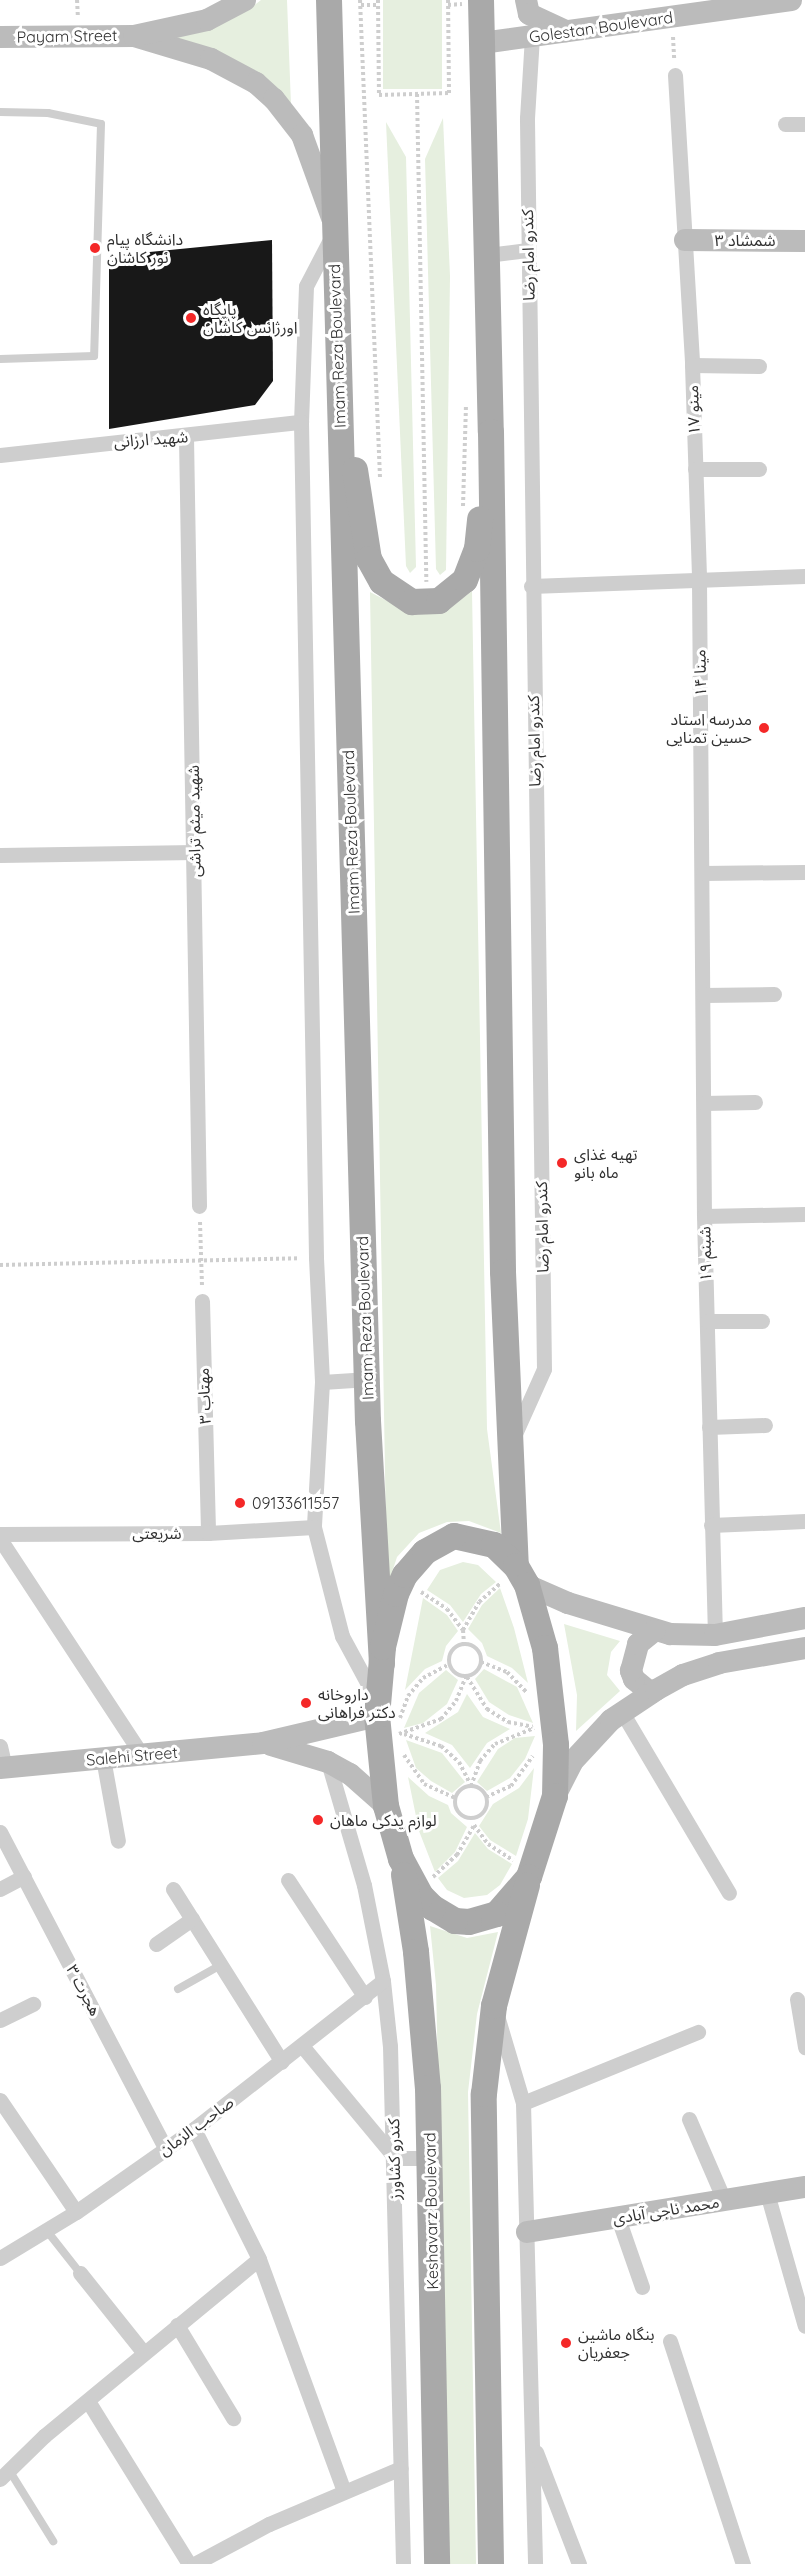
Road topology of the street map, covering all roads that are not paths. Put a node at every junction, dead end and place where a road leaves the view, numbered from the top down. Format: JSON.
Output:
{"nodes":[{"id":1,"x":245,"y":0,"type":"edge"},
{"id":2,"x":329,"y":0,"type":"edge"},
{"id":3,"x":526,"y":0,"type":"edge"},
{"id":4,"x":791,"y":0,"type":"edge"},
{"id":5,"x":473,"y":2,"type":"edge"},
{"id":6,"x":569,"y":32,"type":"junction"},
{"id":7,"x":134,"y":36,"type":"junction"},
{"id":8,"x":0,"y":37,"type":"edge"},
{"id":9,"x":532,"y":37,"type":"junction"},
{"id":10,"x":482,"y":44,"type":"junction"},
{"id":11,"x":675,"y":75,"type":"road end"},
{"id":12,"x":0,"y":112,"type":"edge"},
{"id":13,"x":785,"y":124,"type":"dead end"},
{"id":14,"x":805,"y":124,"type":"edge"},
{"id":15,"x":333,"y":226,"type":"junction"},
{"id":16,"x":685,"y":240,"type":"junction"},
{"id":17,"x":805,"y":241,"type":"edge"},
{"id":18,"x":528,"y":250,"type":"junction"},
{"id":19,"x":487,"y":255,"type":"junction"},
{"id":20,"x":337,"y":345,"type":"junction"},
{"id":21,"x":0,"y":359,"type":"edge"},
{"id":22,"x":692,"y":365,"type":"junction"},
{"id":23,"x":759,"y":366,"type":"dead end"},
{"id":24,"x":301,"y":422,"type":"junction"},
{"id":25,"x":491,"y":432,"type":"junction"},
{"id":26,"x":186,"y":437,"type":"junction"},
{"id":27,"x":0,"y":456,"type":"edge"},
{"id":28,"x":695,"y":469,"type":"junction"},
{"id":29,"x":759,"y":470,"type":"dead end"},
{"id":30,"x":805,"y":576,"type":"edge"},
{"id":31,"x":699,"y":581,"type":"junction"},
{"id":32,"x":531,"y":586,"type":"junction"},
{"id":33,"x":195,"y":852,"type":"junction"},
{"id":34,"x":0,"y":855,"type":"edge"},
{"id":35,"x":805,"y":872,"type":"edge"},
{"id":36,"x":703,"y":873,"type":"junction"},
{"id":37,"x":774,"y":994,"type":"dead end"},
{"id":38,"x":703,"y":995,"type":"junction"},
{"id":39,"x":755,"y":1102,"type":"dead end"},
{"id":40,"x":704,"y":1103,"type":"junction"},
{"id":41,"x":199,"y":1206,"type":"road end"},
{"id":42,"x":805,"y":1214,"type":"edge"},
{"id":43,"x":704,"y":1216,"type":"junction"},
{"id":44,"x":202,"y":1301,"type":"road end"},
{"id":45,"x":707,"y":1321,"type":"junction"},
{"id":46,"x":762,"y":1322,"type":"dead end"},
{"id":47,"x":369,"y":1379,"type":"junction"},
{"id":48,"x":322,"y":1382,"type":"junction"},
{"id":49,"x":765,"y":1425,"type":"dead end"},
{"id":50,"x":709,"y":1427,"type":"junction"},
{"id":51,"x":513,"y":1438,"type":"junction"},
{"id":52,"x":805,"y":1521,"type":"edge"},
{"id":53,"x":711,"y":1525,"type":"junction"},
{"id":54,"x":314,"y":1527,"type":"junction"},
{"id":55,"x":208,"y":1533,"type":"junction"},
{"id":56,"x":0,"y":1534,"type":"edge"},
{"id":57,"x":0,"y":1539,"type":"edge"},
{"id":58,"x":509,"y":1580,"type":"junction"},
{"id":59,"x":805,"y":1618,"type":"edge"},
{"id":60,"x":654,"y":1631,"type":"junction"},
{"id":61,"x":715,"y":1635,"type":"junction"},
{"id":62,"x":805,"y":1648,"type":"edge"},
{"id":63,"x":382,"y":1664,"type":"junction"},
{"id":64,"x":651,"y":1693,"type":"junction"},
{"id":65,"x":385,"y":1712,"type":"junction"},
{"id":66,"x":622,"y":1712,"type":"junction"},
{"id":67,"x":263,"y":1743,"type":"junction"},
{"id":68,"x":142,"y":1755,"type":"junction"},
{"id":69,"x":104,"y":1758,"type":"junction"},
{"id":70,"x":2,"y":1761,"type":"edge"},
{"id":71,"x":328,"y":1762,"type":"junction"},
{"id":72,"x":555,"y":1796,"type":"junction"},
{"id":73,"x":386,"y":1806,"type":"junction"},
{"id":74,"x":0,"y":1833,"type":"edge"},
{"id":75,"x":118,"y":1841,"type":"dead end"},
{"id":76,"x":401,"y":1859,"type":"junction"},
{"id":77,"x":519,"y":1866,"type":"junction"},
{"id":78,"x":24,"y":1876,"type":"junction"},
{"id":79,"x":288,"y":1880,"type":"dead end"},
{"id":80,"x":0,"y":1889,"type":"edge"},
{"id":81,"x":173,"y":1889,"type":"dead end"},
{"id":82,"x":729,"y":1893,"type":"dead end"},
{"id":83,"x":192,"y":1919,"type":"junction"},
{"id":84,"x":156,"y":1944,"type":"dead end"},
{"id":85,"x":222,"y":1965,"type":"junction"},
{"id":86,"x":382,"y":1981,"type":"junction"},
{"id":87,"x":178,"y":1989,"type":"dead end"},
{"id":88,"x":365,"y":1996,"type":"junction"},
{"id":89,"x":797,"y":1999,"type":"dead end"},
{"id":90,"x":33,"y":2004,"type":"dead end"},
{"id":91,"x":494,"y":2006,"type":"junction"},
{"id":92,"x":0,"y":2020,"type":"edge"},
{"id":93,"x":698,"y":2032,"type":"dead end"},
{"id":94,"x":303,"y":2047,"type":"junction"},
{"id":95,"x":805,"y":2047,"type":"edge"},
{"id":96,"x":282,"y":2062,"type":"junction"},
{"id":97,"x":0,"y":2100,"type":"edge"},
{"id":98,"x":523,"y":2103,"type":"junction"},
{"id":99,"x":689,"y":2119,"type":"dead end"},
{"id":100,"x":194,"y":2129,"type":"junction"},
{"id":101,"x":166,"y":2149,"type":"junction"},
{"id":102,"x":395,"y":2158,"type":"junction"},
{"id":103,"x":430,"y":2158,"type":"junction"},
{"id":104,"x":805,"y":2187,"type":"edge"},
{"id":105,"x":767,"y":2193,"type":"junction"},
{"id":106,"x":724,"y":2200,"type":"junction"},
{"id":107,"x":76,"y":2212,"type":"junction"},
{"id":108,"x":618,"y":2218,"type":"junction"},
{"id":109,"x":47,"y":2231,"type":"junction"},
{"id":110,"x":527,"y":2232,"type":"junction"},
{"id":111,"x":0,"y":2258,"type":"edge"},
{"id":112,"x":259,"y":2259,"type":"junction"},
{"id":113,"x":80,"y":2273,"type":"joint"},
{"id":114,"x":642,"y":2287,"type":"dead end"},
{"id":115,"x":177,"y":2325,"type":"junction"},
{"id":116,"x":805,"y":2326,"type":"edge"},
{"id":117,"x":670,"y":2341,"type":"dead end"},
{"id":118,"x":142,"y":2352,"type":"junction"},
{"id":119,"x":88,"y":2401,"type":"junction"},
{"id":120,"x":233,"y":2418,"type":"dead end"},
{"id":121,"x":532,"y":2440,"type":"junction"},
{"id":122,"x":401,"y":2468,"type":"junction"},
{"id":123,"x":5,"y":2474,"type":"edge"},
{"id":124,"x":344,"y":2491,"type":"junction"},
{"id":125,"x":53,"y":2541,"type":"dead end"},
{"id":126,"x":189,"y":2564,"type":"edge"},
{"id":127,"x":194,"y":2564,"type":"edge"},
{"id":128,"x":403,"y":2564,"type":"edge"},
{"id":129,"x":437,"y":2564,"type":"edge"},
{"id":130,"x":491,"y":2564,"type":"edge"},
{"id":131,"x":535,"y":2564,"type":"edge"},
{"id":132,"x":579,"y":2564,"type":"edge"},
{"id":133,"x":743,"y":2564,"type":"edge"}],
"edges":[{"from":1,"to":7,"type":"main road"},
{"from":2,"to":15,"type":"main road","name":"Imam Reza Boulevard"},
{"from":3,"to":6,"type":"main road"},
{"from":4,"to":6,"type":"main road","name":"Golestan Boulevard"},
{"from":5,"to":10,"type":"main road"},
{"from":6,"to":9,"type":"main road","name":"Golestan Boulevard"},
{"from":7,"to":8,"type":"main road","name":"Payam Street"},
{"from":7,"to":15,"type":"main road"},
{"from":9,"to":10,"type":"main road","name":"Golestan Boulevard"},
{"from":9,"to":18,"type":"street","name":"کندرو امام رضا"},
{"from":10,"to":19,"type":"main road"},
{"from":11,"to":16,"type":"street","name":"مینو ۱۷"},
{"from":12,"to":21,"type":"lane"},
{"from":13,"to":14,"type":"street"},
{"from":15,"to":20,"type":"main road","name":"Imam Reza Boulevard"},
{"from":15,"to":24,"type":"street"},
{"from":16,"to":17,"type":"main road","name":"شمشاد ۳"},
{"from":16,"to":22,"type":"street","name":"مینو ۱۷"},
{"from":18,"to":19,"type":"street"},
{"from":18,"to":32,"type":"street","name":"کندرو امام رضا"},
{"from":19,"to":25,"type":"main road"},
{"from":20,"to":25,"type":"main road"},
{"from":20,"to":47,"type":"main road","name":"Imam Reza Boulevard"},
{"from":22,"to":23,"type":"street"},
{"from":22,"to":28,"type":"street","name":"مینو ۱۷"},
{"from":24,"to":26,"type":"street","name":"شهید ارزانی"},
{"from":24,"to":48,"type":"street"},
{"from":25,"to":51,"type":"main road"},
{"from":26,"to":27,"type":"street","name":"شهید ارزانی"},
{"from":26,"to":33,"type":"street","name":"شهید میثم تراشی"},
{"from":28,"to":29,"type":"street"},
{"from":28,"to":31,"type":"street","name":"مینو ۱۷"},
{"from":30,"to":31,"type":"street"},
{"from":31,"to":32,"type":"street"},
{"from":31,"to":36,"type":"street","name":"مینا ۱۴"},
{"from":32,"to":51,"type":"street","name":"کندرو امام رضا"},
{"from":33,"to":34,"type":"street"},
{"from":33,"to":41,"type":"street","name":"شهید میثم تراشی"},
{"from":35,"to":36,"type":"street"},
{"from":36,"to":38,"type":"street","name":"شبنم ۱۹"},
{"from":37,"to":38,"type":"street"},
{"from":38,"to":40,"type":"street","name":"شبنم ۱۹"},
{"from":39,"to":40,"type":"street"},
{"from":40,"to":43,"type":"street","name":"شبنم ۱۹"},
{"from":42,"to":43,"type":"street"},
{"from":43,"to":45,"type":"street","name":"شبنم ۱۹"},
{"from":44,"to":55,"type":"street","name":"مهتاب ۳"},
{"from":45,"to":46,"type":"street"},
{"from":45,"to":50,"type":"street","name":"شبنم ۱۹"},
{"from":47,"to":48,"type":"street"},
{"from":47,"to":63,"type":"main road","name":"Imam Reza Boulevard"},
{"from":48,"to":54,"type":"street"},
{"from":49,"to":50,"type":"street"},
{"from":50,"to":53,"type":"street","name":"شبنم ۱۹"},
{"from":51,"to":58,"type":"main road"},
{"from":52,"to":53,"type":"street"},
{"from":53,"to":61,"type":"street","name":"شبنم ۱۹"},
{"from":54,"to":55,"type":"street","name":"شریعتی"},
{"from":54,"to":65,"type":"street"},
{"from":55,"to":56,"type":"street","name":"شریعتی"},
{"from":57,"to":68,"type":"street"},
{"from":58,"to":60,"type":"main road"},
{"from":58,"to":63,"type":"main road"},
{"from":58,"to":72,"type":"main road"},
{"from":59,"to":61,"type":"main road"},
{"from":60,"to":61,"type":"main road"},
{"from":60,"to":64,"type":"main road"},
{"from":62,"to":64,"type":"main road"},
{"from":63,"to":65,"type":"main road"},
{"from":64,"to":66,"type":"main road"},
{"from":65,"to":67,"type":"main road"},
{"from":65,"to":73,"type":"main road"},
{"from":66,"to":72,"type":"main road"},
{"from":66,"to":82,"type":"street"},
{"from":67,"to":68,"type":"main road","name":"Salehi Street"},
{"from":67,"to":71,"type":"main road"},
{"from":68,"to":69,"type":"main road","name":"Salehi Street"},
{"from":69,"to":70,"type":"main road","name":"Salehi Street"},
{"from":69,"to":75,"type":"street"},
{"from":71,"to":73,"type":"main road"},
{"from":71,"to":86,"type":"street","name":"کندرو کشاورز"},
{"from":72,"to":77,"type":"main road"},
{"from":73,"to":76,"type":"main road"},
{"from":74,"to":78,"type":"street","name":"هجرت ۳"},
{"from":76,"to":77,"type":"main road"},
{"from":76,"to":103,"type":"main road","name":"Keshavarz Boulevard"},
{"from":77,"to":91,"type":"main road"},
{"from":78,"to":80,"type":"street"},
{"from":78,"to":101,"type":"street","name":"هجرت ۳"},
{"from":79,"to":88,"type":"street"},
{"from":81,"to":83,"type":"street"},
{"from":83,"to":84,"type":"street"},
{"from":83,"to":85,"type":"street"},
{"from":85,"to":87,"type":"lane"},
{"from":85,"to":96,"type":"street"},
{"from":86,"to":88,"type":"street","name":"صاحب الزمان"},
{"from":86,"to":102,"type":"street","name":"کندرو کشاورز"},
{"from":88,"to":94,"type":"street","name":"صاحب الزمان"},
{"from":89,"to":95,"type":"street"},
{"from":90,"to":92,"type":"street"},
{"from":91,"to":98,"type":"street"},
{"from":91,"to":130,"type":"main road"},
{"from":93,"to":98,"type":"street"},
{"from":94,"to":96,"type":"street","name":"صاحب الزمان"},
{"from":94,"to":102,"type":"street"},
{"from":96,"to":100,"type":"street","name":"صاحب الزمان"},
{"from":97,"to":107,"type":"street"},
{"from":98,"to":110,"type":"street"},
{"from":99,"to":106,"type":"street"},
{"from":100,"to":101,"type":"street","name":"صاحب الزمان"},
{"from":100,"to":112,"type":"street"},
{"from":101,"to":107,"type":"street","name":"صاحب الزمان"},
{"from":102,"to":103,"type":"street"},
{"from":102,"to":122,"type":"street","name":"کندرو کشاورز"},
{"from":103,"to":129,"type":"main road","name":"Keshavarz Boulevard"},
{"from":104,"to":105,"type":"main road","name":"محمد ناجی آبادی"},
{"from":105,"to":106,"type":"main road","name":"محمد ناجی آبادی"},
{"from":105,"to":116,"type":"street"},
{"from":106,"to":108,"type":"main road","name":"محمد ناجی آبادی"},
{"from":107,"to":109,"type":"street","name":"صاحب الزمان"},
{"from":108,"to":110,"type":"main road","name":"محمد ناجی آبادی"},
{"from":108,"to":114,"type":"street"},
{"from":109,"to":111,"type":"street","name":"صاحب الزمان"},
{"from":109,"to":113,"type":"lane"},
{"from":110,"to":121,"type":"street"},
{"from":112,"to":115,"type":"street"},
{"from":112,"to":124,"type":"street"},
{"from":113,"to":118,"type":"street"},
{"from":115,"to":118,"type":"street"},
{"from":115,"to":120,"type":"street"},
{"from":117,"to":133,"type":"street"},
{"from":118,"to":119,"type":"street"},
{"from":119,"to":123,"type":"street"},
{"from":119,"to":126,"type":"street"},
{"from":121,"to":131,"type":"street"},
{"from":121,"to":132,"type":"street"},
{"from":122,"to":124,"type":"street"},
{"from":122,"to":128,"type":"street","name":"کندرو کشاورز"},
{"from":123,"to":125,"type":"lane"},
{"from":124,"to":127,"type":"street"}]}
